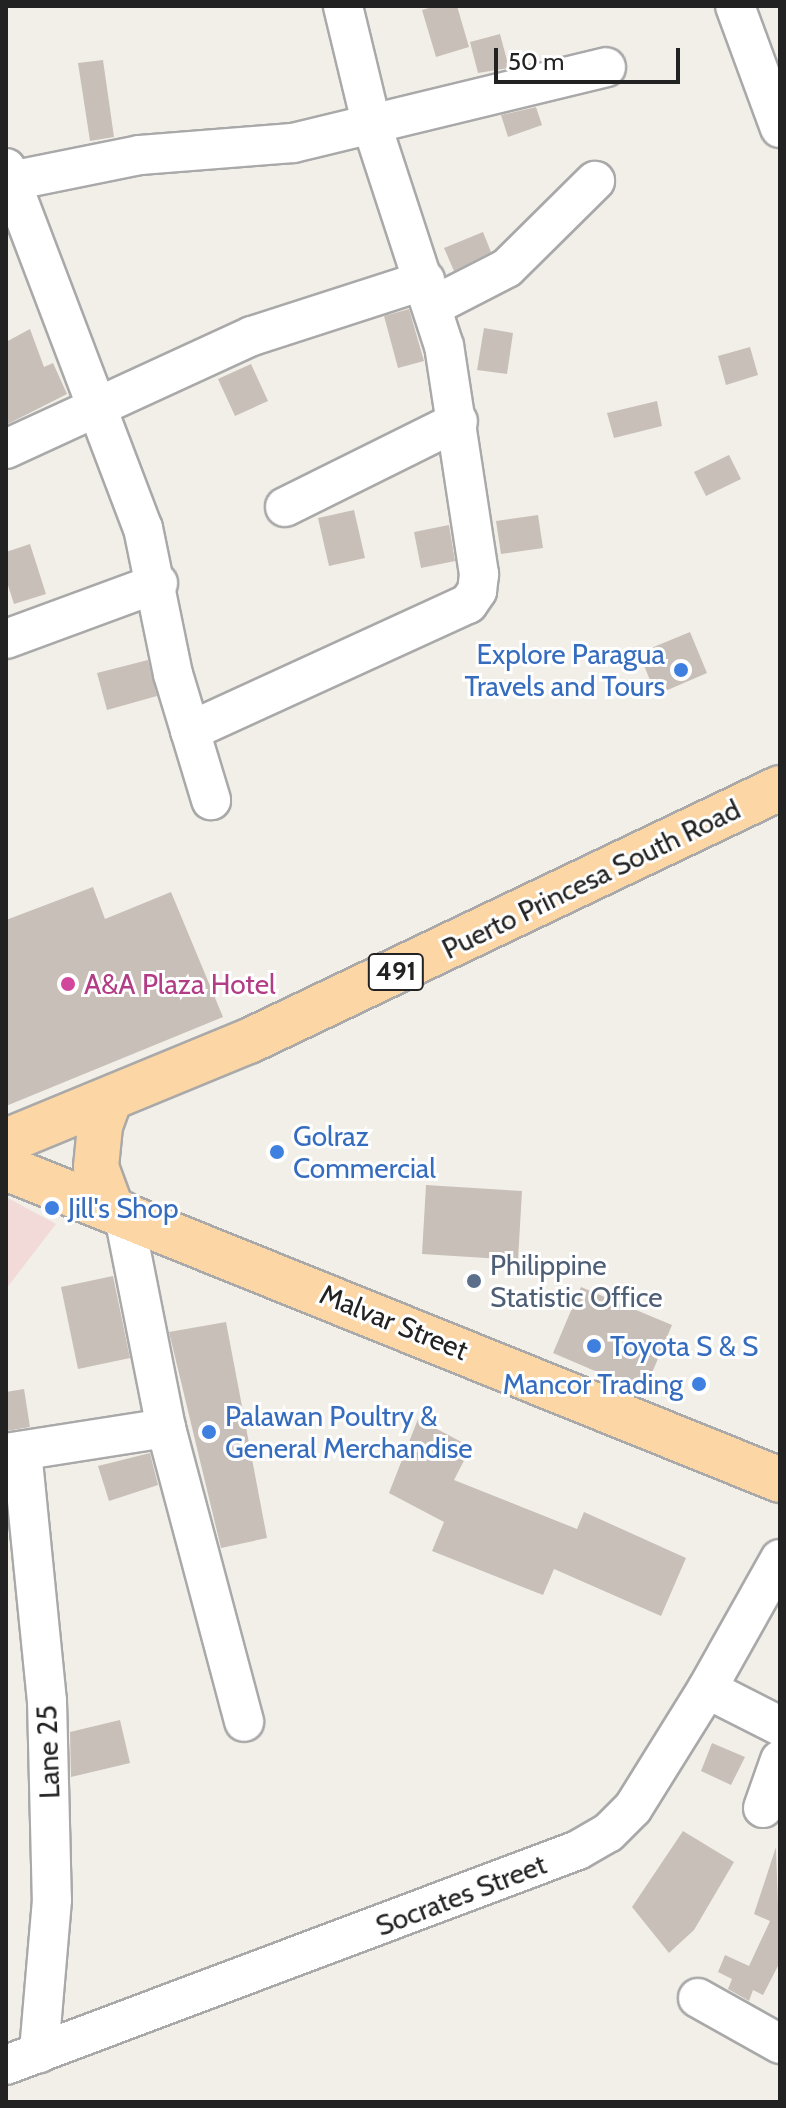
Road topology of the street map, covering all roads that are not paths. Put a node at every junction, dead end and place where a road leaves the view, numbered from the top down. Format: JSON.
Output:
{"nodes":[{"id":1,"x":343,"y":6,"type":"edge"},
{"id":2,"x":735,"y":6,"type":"edge"},
{"id":3,"x":606,"y":67,"type":"dead end"},
{"id":4,"x":371,"y":122,"type":"junction"},
{"id":5,"x":780,"y":128,"type":"edge"},
{"id":6,"x":8,"y":174,"type":"edge"},
{"id":7,"x":595,"y":181,"type":"dead end"},
{"id":8,"x":429,"y":293,"type":"junction"},
{"id":9,"x":100,"y":409,"type":"junction"},
{"id":10,"x":458,"y":421,"type":"junction"},
{"id":11,"x":6,"y":449,"type":"edge"},
{"id":12,"x":285,"y":507,"type":"dead end"},
{"id":13,"x":158,"y":583,"type":"junction"},
{"id":14,"x":6,"y":639,"type":"edge"},
{"id":15,"x":190,"y":731,"type":"junction"},
{"id":16,"x":780,"y":788,"type":"edge"},
{"id":17,"x":211,"y":800,"type":"dead end"},
{"id":18,"x":109,"y":1101,"type":"junction"},
{"id":19,"x":6,"y":1141,"type":"edge"},
{"id":20,"x":6,"y":1168,"type":"edge"},
{"id":21,"x":116,"y":1208,"type":"junction"},
{"id":22,"x":166,"y":1428,"type":"junction"},
{"id":23,"x":14,"y":1452,"type":"edge"},
{"id":24,"x":780,"y":1480,"type":"edge"},
{"id":25,"x":780,"y":1559,"type":"edge"},
{"id":26,"x":707,"y":1689,"type":"junction"},
{"id":27,"x":244,"y":1722,"type":"dead end"},
{"id":28,"x":780,"y":1726,"type":"edge"},
{"id":29,"x":780,"y":1760,"type":"edge"},
{"id":30,"x":763,"y":1808,"type":"dead end"},
{"id":31,"x":698,"y":1998,"type":"dead end"},
{"id":32,"x":780,"y":2044,"type":"edge"},
{"id":33,"x":22,"y":2059,"type":"edge"}],
"edges":[{"from":1,"to":4,"type":"street"},
{"from":2,"to":5,"type":"street"},
{"from":3,"to":4,"type":"street"},
{"from":4,"to":6,"type":"street"},
{"from":4,"to":8,"type":"street"},
{"from":6,"to":9,"type":"street"},
{"from":7,"to":8,"type":"street"},
{"from":8,"to":9,"type":"street"},
{"from":8,"to":10,"type":"street"},
{"from":9,"to":11,"type":"street"},
{"from":9,"to":13,"type":"street"},
{"from":10,"to":12,"type":"street"},
{"from":10,"to":15,"type":"street"},
{"from":13,"to":14,"type":"street"},
{"from":13,"to":15,"type":"street"},
{"from":15,"to":17,"type":"street"},
{"from":16,"to":18,"type":"main road","name":"Puerto Princesa South Road","number":"491"},
{"from":18,"to":19,"type":"main road","name":"Puerto Princesa South Road","number":"491"},
{"from":18,"to":21,"type":"main road"},
{"from":20,"to":21,"type":"main road","name":"Malvar Street"},
{"from":21,"to":22,"type":"street"},
{"from":21,"to":24,"type":"main road","name":"Malvar Street"},
{"from":22,"to":23,"type":"street"},
{"from":22,"to":27,"type":"street"},
{"from":23,"to":33,"type":"street","name":"Lane 25"},
{"from":25,"to":26,"type":"street","name":"Socrates Street"},
{"from":26,"to":28,"type":"street"},
{"from":26,"to":33,"type":"street","name":"Socrates Street"},
{"from":29,"to":30,"type":"street"},
{"from":31,"to":32,"type":"street"}]}
